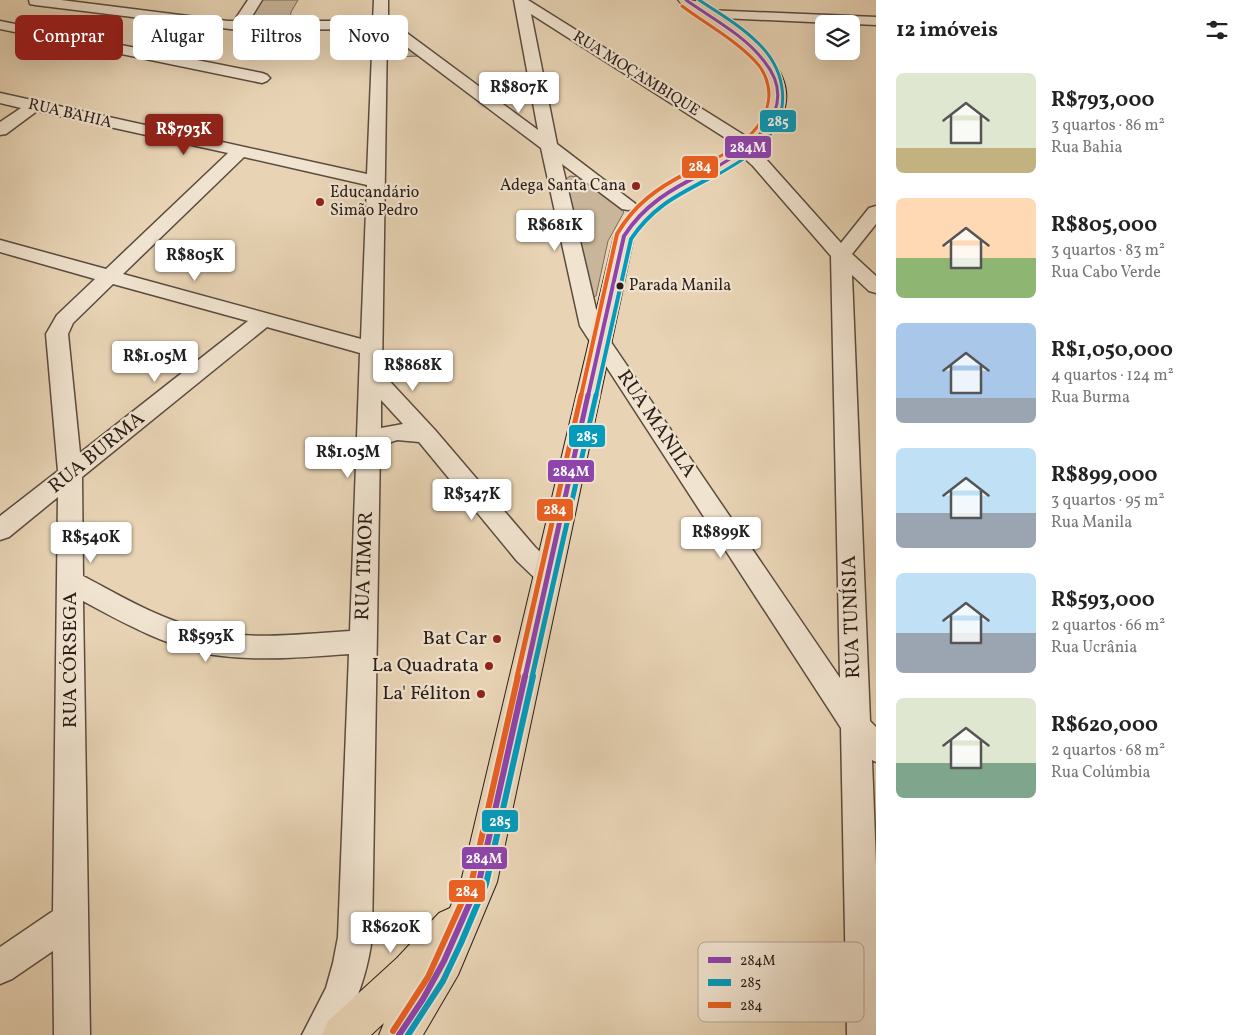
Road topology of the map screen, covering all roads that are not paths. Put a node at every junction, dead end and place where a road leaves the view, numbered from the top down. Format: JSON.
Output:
{"nodes":[{"id":1,"x":35,"y":0,"type":"edge"},
{"id":2,"x":255,"y":0,"type":"edge"},
{"id":3,"x":686,"y":0,"type":"edge"},
{"id":4,"x":521,"y":1,"type":"edge"},
{"id":5,"x":840,"y":5,"type":"dead end"},
{"id":6,"x":380,"y":12,"type":"edge"},
{"id":7,"x":706,"y":14,"type":"junction"},
{"id":8,"x":245,"y":15,"type":"edge"},
{"id":9,"x":320,"y":18,"type":"edge"},
{"id":10,"x":870,"y":20,"type":"edge"},
{"id":11,"x":0,"y":24,"type":"edge"},
{"id":12,"x":557,"y":24,"type":"junction"},
{"id":13,"x":233,"y":25,"type":"edge"},
{"id":14,"x":527,"y":27,"type":"junction"},
{"id":15,"x":876,"y":28,"type":"edge"},
{"id":16,"x":262,"y":78,"type":"dead end"},
{"id":17,"x":539,"y":95,"type":"junction"},
{"id":18,"x":0,"y":98,"type":"edge"},
{"id":19,"x":493,"y":103,"type":"junction"},
{"id":20,"x":34,"y":106,"type":"junction"},
{"id":21,"x":0,"y":130,"type":"edge"},
{"id":22,"x":549,"y":146,"type":"junction"},
{"id":23,"x":746,"y":148,"type":"junction"},
{"id":24,"x":238,"y":152,"type":"junction"},
{"id":25,"x":375,"y":181,"type":"junction"},
{"id":26,"x":628,"y":205,"type":"dead end"},
{"id":27,"x":876,"y":212,"type":"edge"},
{"id":28,"x":3,"y":250,"type":"edge"},
{"id":29,"x":842,"y":255,"type":"junction"},
{"id":30,"x":109,"y":276,"type":"junction"},
{"id":31,"x":876,"y":287,"type":"edge"},
{"id":32,"x":264,"y":319,"type":"junction"},
{"id":33,"x":600,"y":342,"type":"junction"},
{"id":34,"x":371,"y":349,"type":"junction"},
{"id":35,"x":370,"y":374,"type":"junction"},
{"id":36,"x":427,"y":436,"type":"junction"},
{"id":37,"x":368,"y":442,"type":"junction"},
{"id":38,"x":70,"y":475,"type":"junction"},
{"id":39,"x":0,"y":530,"type":"edge"},
{"id":40,"x":548,"y":575,"type":"junction"},
{"id":41,"x":71,"y":582,"type":"junction"},
{"id":42,"x":363,"y":642,"type":"junction"},
{"id":43,"x":854,"y":725,"type":"junction"},
{"id":44,"x":876,"y":748,"type":"edge"},
{"id":45,"x":470,"y":903,"type":"junction"},
{"id":46,"x":70,"y":920,"type":"junction"},
{"id":47,"x":862,"y":942,"type":"edge"},
{"id":48,"x":0,"y":967,"type":"edge"},
{"id":49,"x":864,"y":1007,"type":"edge"},
{"id":50,"x":72,"y":1035,"type":"edge"},
{"id":51,"x":320,"y":1035,"type":"edge"},
{"id":52,"x":342,"y":1035,"type":"edge"},
{"id":53,"x":399,"y":1035,"type":"edge"},
{"id":54,"x":865,"y":1035,"type":"edge"}],
"edges":[{"from":1,"to":11,"type":"street"},
{"from":1,"to":13,"type":"street"},
{"from":2,"to":8,"type":"street"},
{"from":3,"to":7,"type":"main road"},
{"from":4,"to":12,"type":"street","name":"RUA MOÇAMBIQUE"},
{"from":4,"to":14,"type":"street","name":"RUA MANILA"},
{"from":5,"to":10,"type":"street"},
{"from":6,"to":9,"type":"street"},
{"from":6,"to":19,"type":"street"},
{"from":6,"to":25,"type":"street","name":"RUA TIMOR"},
{"from":7,"to":10,"type":"street"},
{"from":7,"to":23,"type":"main road"},
{"from":10,"to":15,"type":"street"},
{"from":11,"to":16,"type":"street"},
{"from":12,"to":14,"type":"street"},
{"from":12,"to":23,"type":"street","name":"RUA MOÇAMBIQUE"},
{"from":14,"to":17,"type":"street","name":"RUA MANILA"},
{"from":17,"to":19,"type":"street"},
{"from":17,"to":22,"type":"street","name":"RUA MANILA"},
{"from":18,"to":20,"type":"street","name":"RUA BAHIA"},
{"from":19,"to":22,"type":"street"},
{"from":20,"to":21,"type":"street"},
{"from":20,"to":24,"type":"street","name":"RUA BAHIA"},
{"from":22,"to":26,"type":"street"},
{"from":22,"to":33,"type":"street","name":"RUA MANILA"},
{"from":23,"to":29,"type":"street","name":"RUA MOÇAMBIQUE"},
{"from":23,"to":33,"type":"main road"},
{"from":24,"to":25,"type":"street","name":"RUA BAHIA"},
{"from":24,"to":30,"type":"street","name":"RUA CÓRSEGA"},
{"from":25,"to":34,"type":"street","name":"RUA TIMOR"},
{"from":27,"to":29,"type":"street"},
{"from":28,"to":30,"type":"street"},
{"from":29,"to":31,"type":"street","name":"RUA MOÇAMBIQUE"},
{"from":29,"to":43,"type":"street","name":"RUA TUNÍSIA"},
{"from":30,"to":32,"type":"street"},
{"from":30,"to":38,"type":"street","name":"RUA CÓRSEGA"},
{"from":32,"to":34,"type":"street"},
{"from":32,"to":38,"type":"street","name":"RUA BURMA"},
{"from":33,"to":40,"type":"main road"},
{"from":33,"to":43,"type":"street","name":"RUA MANILA"},
{"from":34,"to":35,"type":"street","name":"RUA TIMOR"},
{"from":35,"to":36,"type":"street"},
{"from":35,"to":37,"type":"street","name":"RUA TIMOR"},
{"from":36,"to":37,"type":"street"},
{"from":36,"to":40,"type":"street"},
{"from":37,"to":42,"type":"street","name":"RUA TIMOR"},
{"from":38,"to":39,"type":"street","name":"RUA BURMA"},
{"from":38,"to":41,"type":"street","name":"RUA CÓRSEGA"},
{"from":40,"to":45,"type":"main road"},
{"from":41,"to":42,"type":"street"},
{"from":41,"to":46,"type":"street","name":"RUA CÓRSEGA"},
{"from":42,"to":51,"type":"street","name":"RUA TIMOR"},
{"from":43,"to":44,"type":"street","name":"RUA MANILA"},
{"from":43,"to":47,"type":"street","name":"RUA TUNÍSIA"},
{"from":45,"to":52,"type":"main road"},
{"from":45,"to":53,"type":"main road"},
{"from":46,"to":48,"type":"street"},
{"from":46,"to":50,"type":"street","name":"RUA CÓRSEGA"},
{"from":49,"to":54,"type":"street","name":"RUA TUNÍSIA"}]}
